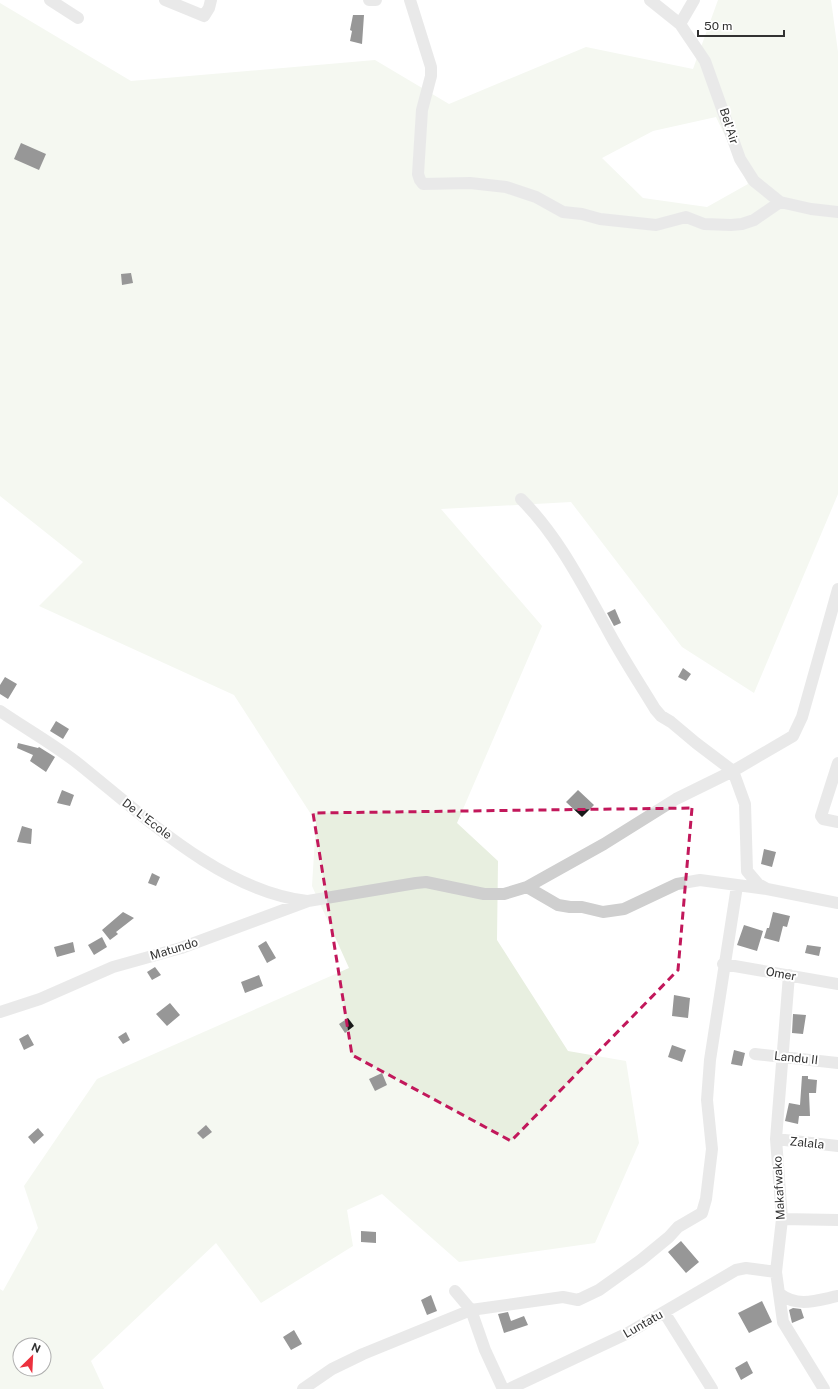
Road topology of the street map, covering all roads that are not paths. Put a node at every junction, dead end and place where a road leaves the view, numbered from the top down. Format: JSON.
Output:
{"nodes":[{"id":1,"x":50,"y":0,"type":"edge"},
{"id":2,"x":165,"y":0,"type":"edge"},
{"id":3,"x":211,"y":0,"type":"edge"},
{"id":4,"x":369,"y":0,"type":"edge"},
{"id":5,"x":376,"y":0,"type":"edge"},
{"id":6,"x":410,"y":0,"type":"edge"},
{"id":7,"x":650,"y":0,"type":"edge"},
{"id":8,"x":694,"y":0,"type":"edge"},
{"id":9,"x":78,"y":18,"type":"dead end"},
{"id":10,"x":680,"y":24,"type":"junction"},
{"id":11,"x":780,"y":202,"type":"junction"},
{"id":12,"x":838,"y":212,"type":"edge"},
{"id":13,"x":521,"y":499,"type":"dead end"},
{"id":14,"x":838,"y":589,"type":"edge"},
{"id":15,"x":0,"y":711,"type":"edge"},
{"id":16,"x":838,"y":763,"type":"edge"},
{"id":17,"x":732,"y":771,"type":"junction"},
{"id":18,"x":838,"y":822,"type":"edge"},
{"id":19,"x":736,"y":886,"type":"junction"},
{"id":20,"x":527,"y":887,"type":"junction"},
{"id":21,"x":768,"y":889,"type":"junction"},
{"id":22,"x":308,"y":901,"type":"junction"},
{"id":23,"x":838,"y":903,"type":"edge"},
{"id":24,"x":723,"y":964,"type":"junction"},
{"id":25,"x":789,"y":975,"type":"junction"},
{"id":26,"x":838,"y":984,"type":"edge"},
{"id":27,"x":0,"y":1012,"type":"edge"},
{"id":28,"x":755,"y":1054,"type":"dead end"},
{"id":29,"x":783,"y":1056,"type":"junction"},
{"id":30,"x":838,"y":1063,"type":"edge"},
{"id":31,"x":776,"y":1139,"type":"junction"},
{"id":32,"x":838,"y":1146,"type":"edge"},
{"id":33,"x":782,"y":1219,"type":"junction"},
{"id":34,"x":838,"y":1220,"type":"edge"},
{"id":35,"x":776,"y":1272,"type":"junction"},
{"id":36,"x":455,"y":1291,"type":"dead end"},
{"id":37,"x":780,"y":1294,"type":"junction"},
{"id":38,"x":838,"y":1296,"type":"edge"},
{"id":39,"x":471,"y":1310,"type":"junction"},
{"id":40,"x":664,"y":1312,"type":"junction"},
{"id":41,"x":706,"y":1387,"type":"edge"},
{"id":42,"x":303,"y":1389,"type":"edge"},
{"id":43,"x":503,"y":1389,"type":"edge"},
{"id":44,"x":509,"y":1389,"type":"edge"},
{"id":45,"x":824,"y":1389,"type":"edge"}],
"edges":[{"from":1,"to":9,"type":"street"},
{"from":2,"to":3,"type":"street"},
{"from":4,"to":5,"type":"street"},
{"from":6,"to":11,"type":"street"},
{"from":7,"to":10,"type":"street","name":"Bel'Air"},
{"from":8,"to":10,"type":"street"},
{"from":10,"to":11,"type":"street","name":"Bel'Air"},
{"from":11,"to":12,"type":"street","name":"Bel'Air"},
{"from":13,"to":17,"type":"street"},
{"from":14,"to":17,"type":"street","name":"Matundo"},
{"from":15,"to":22,"type":"street","name":"De L'Ecole"},
{"from":16,"to":18,"type":"street"},
{"from":17,"to":20,"type":"street","name":"Matundo"},
{"from":17,"to":21,"type":"street"},
{"from":19,"to":20,"type":"street"},
{"from":19,"to":21,"type":"street"},
{"from":19,"to":24,"type":"street"},
{"from":20,"to":22,"type":"street","name":"Matundo"},
{"from":21,"to":23,"type":"street"},
{"from":22,"to":27,"type":"street","name":"Matundo"},
{"from":24,"to":25,"type":"street","name":"Omer"},
{"from":24,"to":39,"type":"street"},
{"from":25,"to":26,"type":"street","name":"Omer"},
{"from":25,"to":29,"type":"street","name":"Makafwako"},
{"from":28,"to":29,"type":"street","name":"Landu II"},
{"from":29,"to":30,"type":"street","name":"Landu II"},
{"from":29,"to":31,"type":"street","name":"Makafwako"},
{"from":31,"to":32,"type":"street","name":"Zalala"},
{"from":31,"to":33,"type":"street","name":"Makafwako"},
{"from":33,"to":34,"type":"street"},
{"from":33,"to":35,"type":"street","name":"Makafwako"},
{"from":35,"to":37,"type":"street","name":"Makafwako"},
{"from":35,"to":40,"type":"street","name":"Luntatu"},
{"from":36,"to":39,"type":"street"},
{"from":37,"to":38,"type":"street"},
{"from":37,"to":45,"type":"street","name":"Makafwako"},
{"from":39,"to":42,"type":"street"},
{"from":39,"to":43,"type":"street"},
{"from":40,"to":41,"type":"street"},
{"from":40,"to":44,"type":"street","name":"Luntatu"}]}
